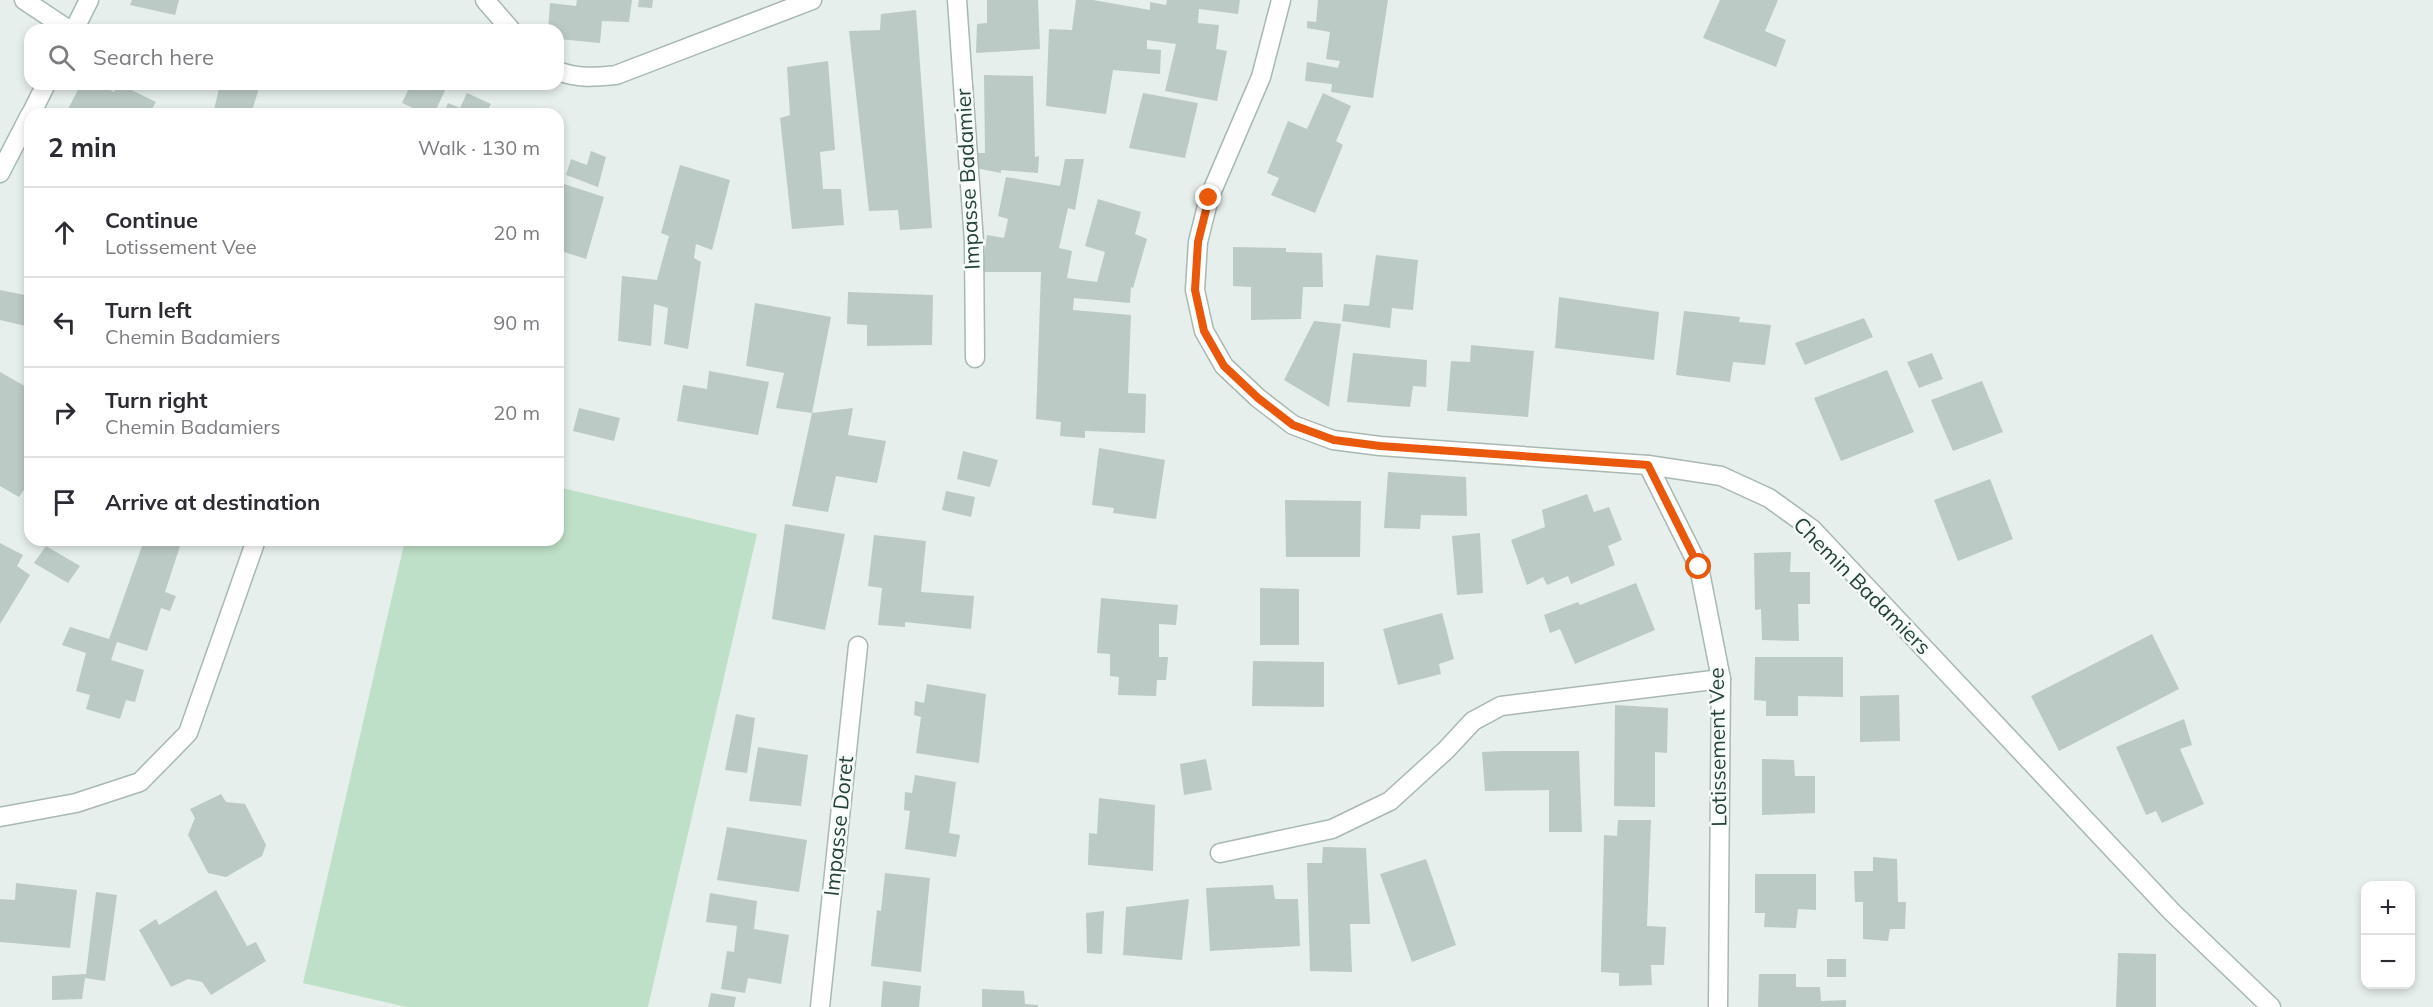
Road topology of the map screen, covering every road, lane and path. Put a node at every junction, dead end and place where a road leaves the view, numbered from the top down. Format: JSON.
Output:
{"nodes":[{"id":1,"x":24,"y":0,"type":"edge"},
{"id":2,"x":89,"y":0,"type":"edge"},
{"id":3,"x":485,"y":0,"type":"edge"},
{"id":4,"x":812,"y":0,"type":"edge"},
{"id":5,"x":957,"y":0,"type":"edge"},
{"id":6,"x":1281,"y":0,"type":"edge"},
{"id":7,"x":60,"y":24,"type":"edge"},
{"id":8,"x":77,"y":24,"type":"edge"},
{"id":9,"x":506,"y":24,"type":"edge"},
{"id":10,"x":564,"y":73,"type":"edge"},
{"id":11,"x":43,"y":90,"type":"edge"},
{"id":12,"x":34,"y":108,"type":"edge"},
{"id":13,"x":24,"y":127,"type":"edge"},
{"id":14,"x":0,"y":173,"type":"edge"},
{"id":15,"x":975,"y":358,"type":"dead end"},
{"id":16,"x":1648,"y":465,"type":"junction"},
{"id":17,"x":254,"y":546,"type":"edge"},
{"id":18,"x":858,"y":646,"type":"dead end"},
{"id":19,"x":1721,"y":679,"type":"junction"},
{"id":20,"x":0,"y":817,"type":"edge"},
{"id":21,"x":1220,"y":853,"type":"dead end"},
{"id":22,"x":820,"y":1007,"type":"edge"},
{"id":23,"x":1718,"y":1007,"type":"edge"},
{"id":24,"x":2271,"y":1007,"type":"edge"}],
"edges":[{"from":1,"to":7,"type":"street"},
{"from":2,"to":8,"type":"street"},
{"from":3,"to":9,"type":"street"},
{"from":4,"to":10,"type":"street"},
{"from":5,"to":15,"type":"street","name":"Impasse Badamier"},
{"from":6,"to":16,"type":"street","name":"Chemin Badamiers"},
{"from":11,"to":12,"type":"street"},
{"from":13,"to":14,"type":"street"},
{"from":16,"to":19,"type":"street","name":"Lotissement Vee"},
{"from":16,"to":24,"type":"street","name":"Chemin Badamiers"},
{"from":17,"to":20,"type":"street"},
{"from":18,"to":22,"type":"street","name":"Impasse Doret"},
{"from":19,"to":21,"type":"street"},
{"from":19,"to":23,"type":"street","name":"Lotissement Vee"}]}
